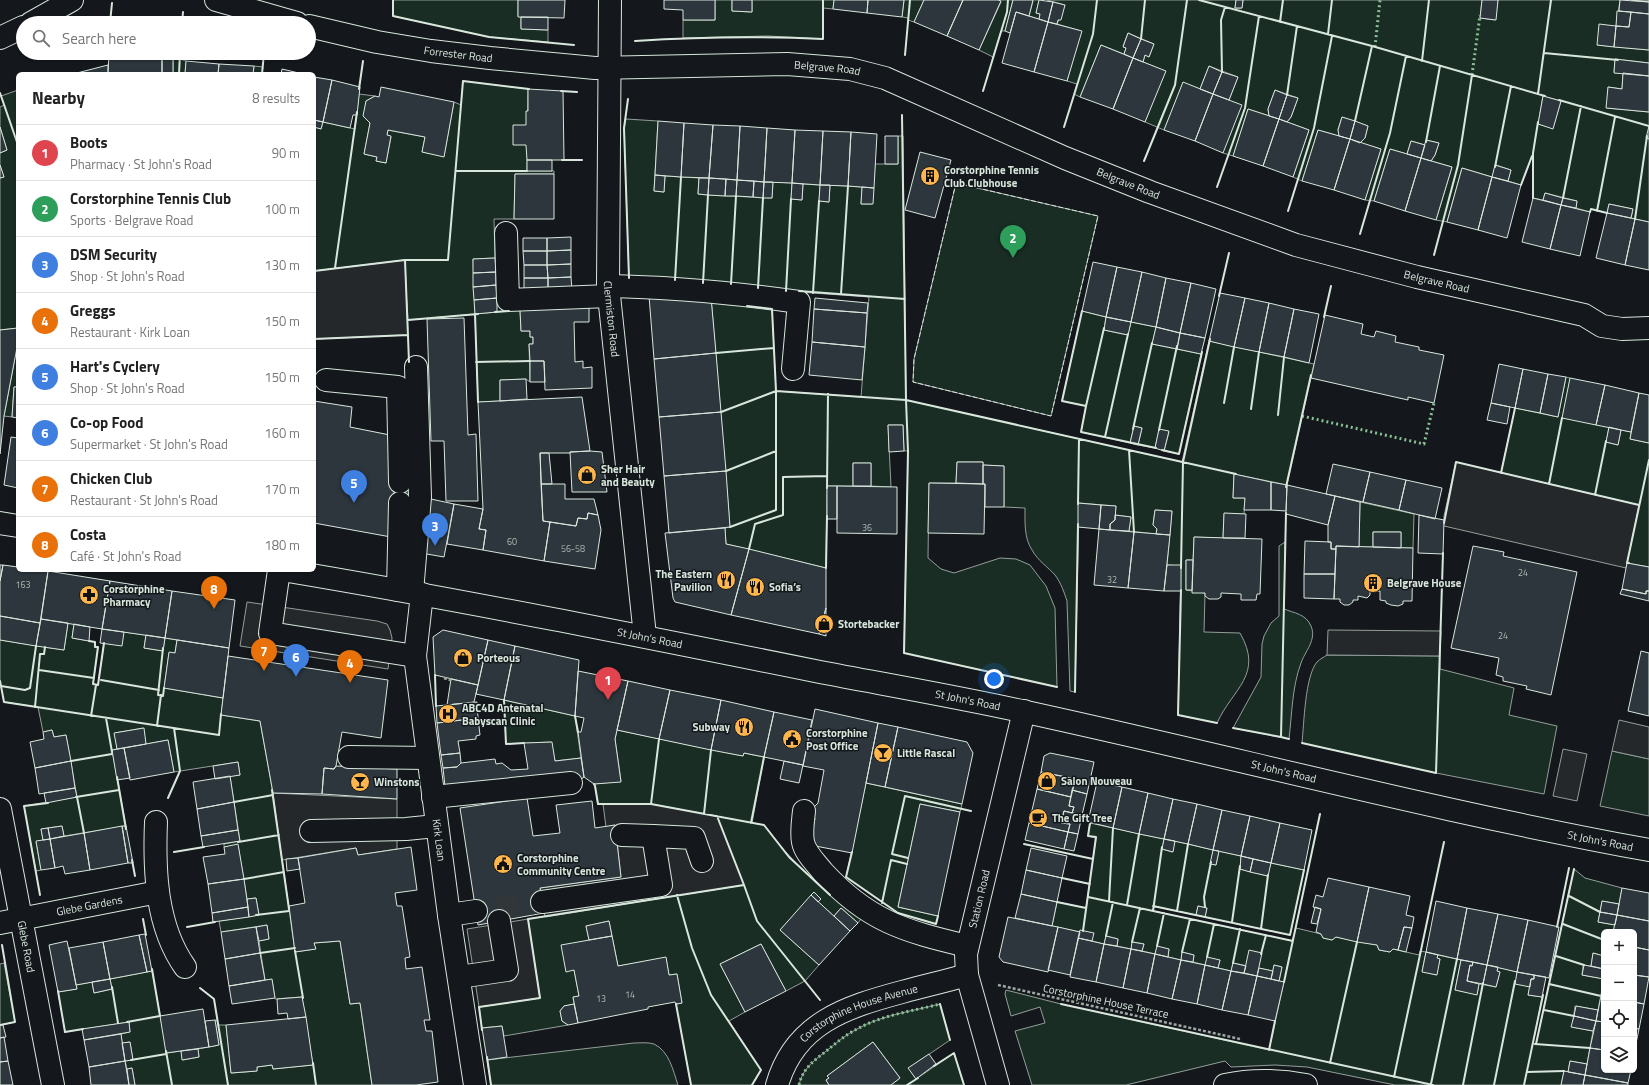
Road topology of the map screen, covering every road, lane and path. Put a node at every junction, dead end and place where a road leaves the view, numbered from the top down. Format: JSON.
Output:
{"nodes":[{"id":1,"x":72,"y":0,"type":"edge"},
{"id":2,"x":216,"y":0,"type":"edge"},
{"id":3,"x":610,"y":0,"type":"edge"},
{"id":4,"x":43,"y":16,"type":"edge"},
{"id":5,"x":272,"y":16,"type":"edge"},
{"id":6,"x":316,"y":28,"type":"edge"},
{"id":7,"x":16,"y":30,"type":"edge"},
{"id":8,"x":0,"y":38,"type":"edge"},
{"id":9,"x":609,"y":69,"type":"junction"},
{"id":10,"x":506,"y":233,"type":"dead end"},
{"id":11,"x":608,"y":291,"type":"junction"},
{"id":12,"x":1649,"y":328,"type":"edge"},
{"id":13,"x":416,"y":367,"type":"dead end"},
{"id":14,"x":793,"y":369,"type":"dead end"},
{"id":15,"x":326,"y":380,"type":"dead end"},
{"id":16,"x":0,"y":523,"type":"edge"},
{"id":17,"x":16,"y":526,"type":"edge"},
{"id":18,"x":279,"y":572,"type":"edge"},
{"id":19,"x":294,"y":572,"type":"edge"},
{"id":20,"x":411,"y":592,"type":"junction"},
{"id":21,"x":645,"y":636,"type":"junction"},
{"id":22,"x":415,"y":656,"type":"junction"},
{"id":23,"x":1024,"y":711,"type":"junction"},
{"id":24,"x":349,"y":757,"type":"dead end"},
{"id":25,"x":428,"y":758,"type":"junction"},
{"id":26,"x":571,"y":784,"type":"dead end"},
{"id":27,"x":433,"y":797,"type":"junction"},
{"id":28,"x":0,"y":808,"type":"edge"},
{"id":29,"x":804,"y":811,"type":"dead end"},
{"id":30,"x":156,"y":822,"type":"dead end"},
{"id":31,"x":436,"y":826,"type":"junction"},
{"id":32,"x":311,"y":831,"type":"dead end"},
{"id":33,"x":622,"y":834,"type":"dead end"},
{"id":34,"x":653,"y":836,"type":"junction"},
{"id":35,"x":1649,"y":850,"type":"edge"},
{"id":36,"x":702,"y":861,"type":"dead end"},
{"id":37,"x":158,"y":892,"type":"junction"},
{"id":38,"x":542,"y":902,"type":"tunnel mouth"},
{"id":39,"x":476,"y":911,"type":"tunnel mouth"},
{"id":40,"x":449,"y":915,"type":"junction"},
{"id":41,"x":10,"y":921,"type":"edge"},
{"id":42,"x":499,"y":921,"type":"dead end"},
{"id":43,"x":967,"y":946,"type":"junction"},
{"id":44,"x":186,"y":967,"type":"dead end"},
{"id":45,"x":459,"y":977,"type":"junction"},
{"id":46,"x":968,"y":977,"type":"junction"},
{"id":47,"x":1240,"y":1039,"type":"dead end"},
{"id":48,"x":52,"y":1085,"type":"edge"},
{"id":49,"x":475,"y":1085,"type":"edge"},
{"id":50,"x":777,"y":1085,"type":"edge"},
{"id":51,"x":998,"y":1085,"type":"edge"},
{"id":52,"x":1225,"y":1085,"type":"edge"},
{"id":53,"x":1306,"y":1085,"type":"edge"}],
"edges":[{"from":1,"to":4,"type":"street"},
{"from":2,"to":5,"type":"street"},
{"from":3,"to":9,"type":"street","name":"Clermiston Road"},
{"from":6,"to":9,"type":"street","name":"Forrester Road"},
{"from":7,"to":8,"type":"street"},
{"from":9,"to":11,"type":"street","name":"Clermiston Road"},
{"from":9,"to":12,"type":"street","name":"Belgrave Road"},
{"from":10,"to":11,"type":"street"},
{"from":11,"to":14,"type":"street"},
{"from":11,"to":21,"type":"street","name":"Clermiston Road"},
{"from":13,"to":20,"type":"street"},
{"from":15,"to":20,"type":"street"},
{"from":16,"to":17,"type":"street"},
{"from":18,"to":22,"type":"street"},
{"from":19,"to":20,"type":"street","name":"St John's Road"},
{"from":20,"to":21,"type":"street","name":"St John's Road"},
{"from":20,"to":22,"type":"street","name":"Kirk Loan"},
{"from":21,"to":23,"type":"street","name":"St John's Road"},
{"from":22,"to":25,"type":"street","name":"Kirk Loan"},
{"from":23,"to":35,"type":"street","name":"St John's Road"},
{"from":23,"to":43,"type":"street","name":"Station Road"},
{"from":24,"to":25,"type":"street"},
{"from":25,"to":27,"type":"street","name":"Kirk Loan"},
{"from":26,"to":27,"type":"street"},
{"from":27,"to":31,"type":"street","name":"Kirk Loan"},
{"from":28,"to":41,"type":"street","name":"Glebe Road"},
{"from":29,"to":43,"type":"street"},
{"from":30,"to":37,"type":"street"},
{"from":31,"to":32,"type":"street"},
{"from":31,"to":40,"type":"street","name":"Kirk Loan"},
{"from":33,"to":34,"type":"street"},
{"from":34,"to":36,"type":"street"},
{"from":34,"to":38,"type":"street"},
{"from":37,"to":41,"type":"street","name":"Glebe Gardens"},
{"from":37,"to":44,"type":"street"},
{"from":39,"to":40,"type":"street"},
{"from":40,"to":45,"type":"street","name":"Kirk Loan"},
{"from":41,"to":48,"type":"street","name":"Glebe Road"},
{"from":42,"to":45,"type":"street"},
{"from":43,"to":46,"type":"street","name":"Station Road"},
{"from":45,"to":49,"type":"street","name":"Kirk Loan"},
{"from":46,"to":47,"type":"path","name":"Corstorphine House Terrace"},
{"from":46,"to":50,"type":"street","name":"Corstorphine House Avenue"},
{"from":46,"to":51,"type":"street","name":"Station Road"},
{"from":52,"to":53,"type":"street"}]}
